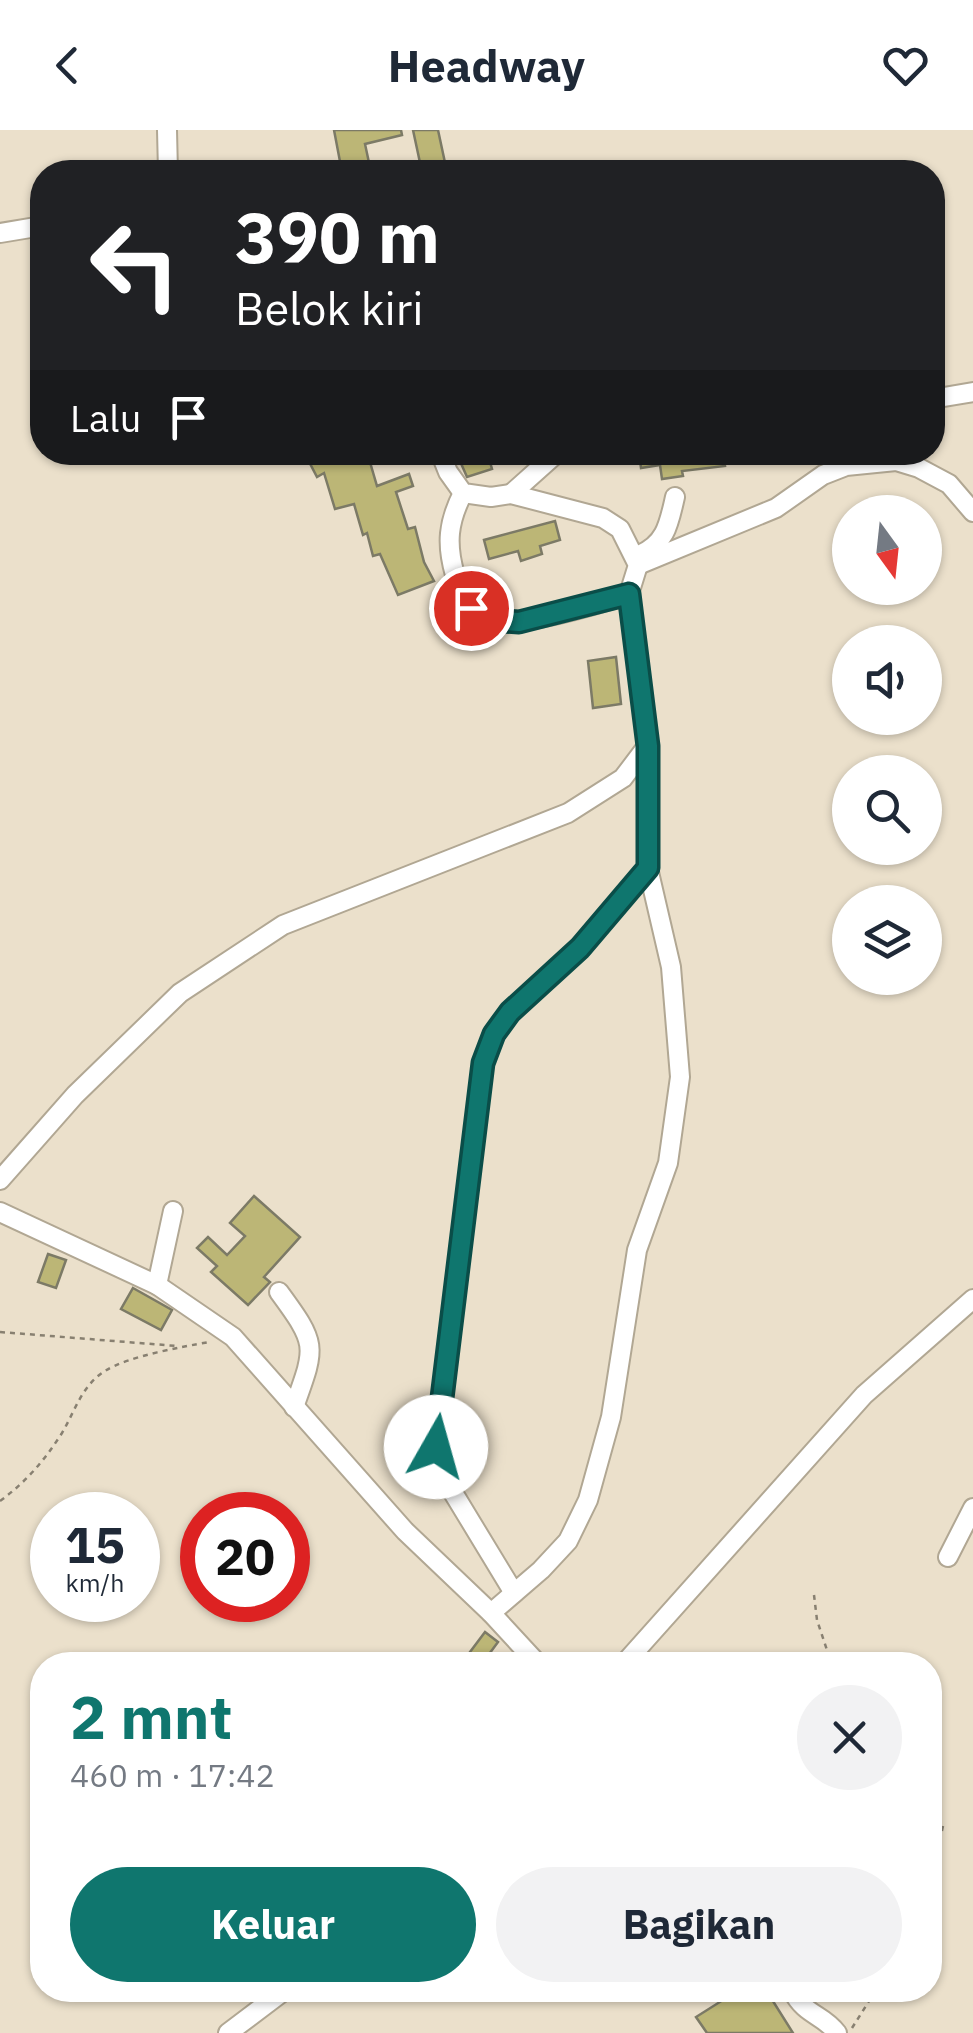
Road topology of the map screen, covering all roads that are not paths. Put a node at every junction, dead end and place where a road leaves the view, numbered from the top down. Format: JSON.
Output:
{"nodes":[{"id":1,"x":167,"y":130,"type":"edge"},
{"id":2,"x":168,"y":160,"type":"edge"},
{"id":3,"x":30,"y":228,"type":"edge"},
{"id":4,"x":0,"y":233,"type":"edge"},
{"id":5,"x":973,"y":392,"type":"edge"},
{"id":6,"x":945,"y":397,"type":"edge"},
{"id":7,"x":445,"y":465,"type":"edge"},
{"id":8,"x":543,"y":465,"type":"edge"},
{"id":9,"x":827,"y":465,"type":"edge"},
{"id":10,"x":856,"y":465,"type":"edge"},
{"id":11,"x":909,"y":465,"type":"edge"},
{"id":12,"x":823,"y":474,"type":"junction"},
{"id":13,"x":463,"y":493,"type":"junction"},
{"id":14,"x":510,"y":494,"type":"junction"},
{"id":15,"x":675,"y":497,"type":"dead end"},
{"id":16,"x":973,"y":512,"type":"edge"},
{"id":17,"x":636,"y":561,"type":"junction"},
{"id":18,"x":629,"y":594,"type":"junction"},
{"id":19,"x":648,"y":746,"type":"junction"},
{"id":20,"x":648,"y":868,"type":"junction"},
{"id":21,"x":0,"y":1180,"type":"edge"},
{"id":22,"x":173,"y":1211,"type":"dead end"},
{"id":23,"x":0,"y":1212,"type":"edge"},
{"id":24,"x":157,"y":1285,"type":"junction"},
{"id":25,"x":279,"y":1292,"type":"dead end"},
{"id":26,"x":973,"y":1298,"type":"edge"},
{"id":27,"x":294,"y":1407,"type":"junction"},
{"id":28,"x":973,"y":1508,"type":"edge"},
{"id":29,"x":948,"y":1556,"type":"dead end"},
{"id":30,"x":514,"y":1593,"type":"junction"},
{"id":31,"x":491,"y":1613,"type":"junction"},
{"id":32,"x":527,"y":1652,"type":"edge"},
{"id":33,"x":634,"y":1652,"type":"edge"},
{"id":34,"x":268,"y":2002,"type":"edge"},
{"id":35,"x":798,"y":2002,"type":"edge"},
{"id":36,"x":228,"y":2033,"type":"edge"},
{"id":37,"x":837,"y":2033,"type":"edge"}],
"edges":[{"from":1,"to":2,"type":"street"},
{"from":3,"to":4,"type":"street"},
{"from":5,"to":6,"type":"street"},
{"from":7,"to":13,"type":"street"},
{"from":8,"to":14,"type":"street"},
{"from":9,"to":12,"type":"street"},
{"from":10,"to":12,"type":"street"},
{"from":11,"to":16,"type":"street"},
{"from":12,"to":17,"type":"street"},
{"from":13,"to":14,"type":"street"},
{"from":13,"to":18,"type":"street"},
{"from":14,"to":17,"type":"street"},
{"from":15,"to":17,"type":"street"},
{"from":17,"to":18,"type":"street"},
{"from":18,"to":19,"type":"street"},
{"from":19,"to":20,"type":"street"},
{"from":19,"to":21,"type":"street"},
{"from":20,"to":30,"type":"street"},
{"from":20,"to":30,"type":"street"},
{"from":22,"to":24,"type":"street"},
{"from":23,"to":24,"type":"street"},
{"from":24,"to":27,"type":"street"},
{"from":25,"to":27,"type":"street"},
{"from":26,"to":33,"type":"street"},
{"from":27,"to":31,"type":"street"},
{"from":28,"to":29,"type":"street"},
{"from":30,"to":31,"type":"street"},
{"from":31,"to":32,"type":"street"},
{"from":34,"to":36,"type":"street"},
{"from":35,"to":37,"type":"street"}]}
